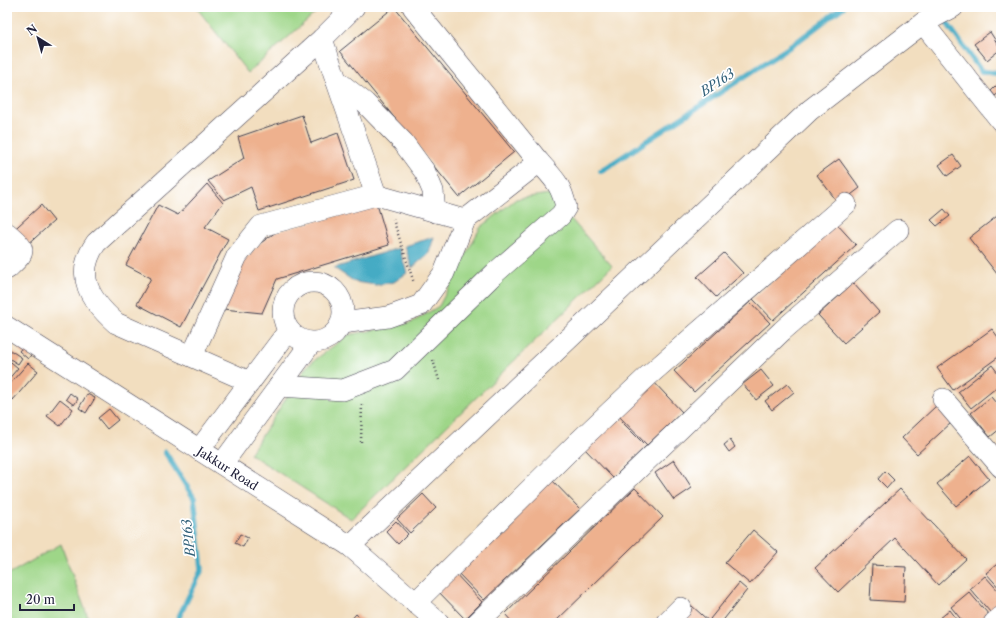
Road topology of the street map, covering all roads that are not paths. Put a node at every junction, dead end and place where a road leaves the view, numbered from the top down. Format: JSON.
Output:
{"nodes":[{"id":1,"x":354,"y":7,"type":"edge"},
{"id":2,"x":413,"y":7,"type":"edge"},
{"id":3,"x":953,"y":7,"type":"edge"},
{"id":4,"x":923,"y":23,"type":"junction"},
{"id":5,"x":322,"y":39,"type":"junction"},
{"id":6,"x":336,"y":80,"type":"junction"},
{"id":7,"x":1001,"y":121,"type":"edge"},
{"id":8,"x":539,"y":162,"type":"junction"},
{"id":9,"x":381,"y":196,"type":"junction"},
{"id":10,"x":846,"y":204,"type":"dead end"},
{"id":11,"x":435,"y":212,"type":"junction"},
{"id":12,"x":465,"y":220,"type":"junction"},
{"id":13,"x":898,"y":230,"type":"dead end"},
{"id":14,"x":7,"y":234,"type":"edge"},
{"id":15,"x":7,"y":269,"type":"edge"},
{"id":16,"x":342,"y":323,"type":"junction"},
{"id":17,"x":7,"y":326,"type":"edge"},
{"id":18,"x":289,"y":330,"type":"junction"},
{"id":19,"x":311,"y":343,"type":"junction"},
{"id":20,"x":192,"y":356,"type":"junction"},
{"id":21,"x":250,"y":382,"type":"junction"},
{"id":22,"x":279,"y":386,"type":"junction"},
{"id":23,"x":943,"y":399,"type":"dead end"},
{"id":24,"x":199,"y":450,"type":"junction"},
{"id":25,"x":997,"y":455,"type":"edge"},
{"id":26,"x":222,"y":464,"type":"junction"},
{"id":27,"x":350,"y":546,"type":"junction"},
{"id":28,"x":416,"y":603,"type":"junction"},
{"id":29,"x":681,"y":608,"type":"dead end"},
{"id":30,"x":1001,"y":617,"type":"edge"},
{"id":31,"x":439,"y":623,"type":"edge"},
{"id":32,"x":477,"y":623,"type":"edge"},
{"id":33,"x":666,"y":623,"type":"edge"},
{"id":34,"x":994,"y":623,"type":"edge"}],
"edges":[{"from":1,"to":5,"type":"street"},
{"from":2,"to":8,"type":"street"},
{"from":3,"to":4,"type":"street"},
{"from":4,"to":7,"type":"street"},
{"from":4,"to":27,"type":"street"},
{"from":5,"to":6,"type":"street"},
{"from":5,"to":20,"type":"street"},
{"from":6,"to":9,"type":"street"},
{"from":6,"to":11,"type":"street"},
{"from":8,"to":12,"type":"street"},
{"from":8,"to":22,"type":"street"},
{"from":9,"to":11,"type":"street"},
{"from":9,"to":20,"type":"street"},
{"from":10,"to":28,"type":"street"},
{"from":11,"to":12,"type":"street"},
{"from":12,"to":16,"type":"street"},
{"from":13,"to":32,"type":"street"},
{"from":14,"to":15,"type":"street"},
{"from":16,"to":18,"type":"street"},
{"from":16,"to":19,"type":"street"},
{"from":17,"to":24,"type":"street","name":"Jakkur Road"},
{"from":18,"to":19,"type":"street"},
{"from":18,"to":21,"type":"street"},
{"from":19,"to":22,"type":"street"},
{"from":20,"to":21,"type":"street"},
{"from":21,"to":24,"type":"street"},
{"from":22,"to":26,"type":"street"},
{"from":23,"to":25,"type":"street"},
{"from":24,"to":26,"type":"street","name":"Jakkur Road"},
{"from":26,"to":27,"type":"street","name":"Jakkur Road"},
{"from":27,"to":28,"type":"street","name":"Jakkur Road"},
{"from":28,"to":31,"type":"street","name":"Jakkur Road"},
{"from":29,"to":33,"type":"street"},
{"from":30,"to":34,"type":"street"}]}
